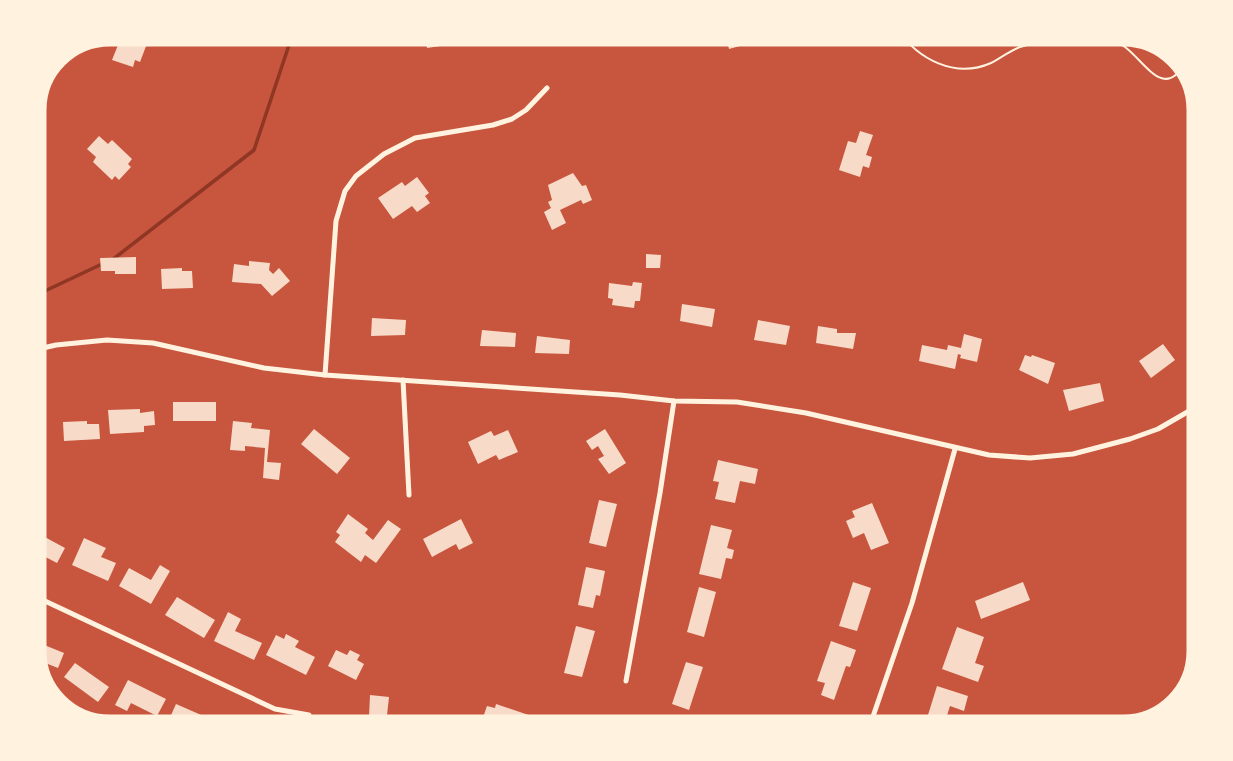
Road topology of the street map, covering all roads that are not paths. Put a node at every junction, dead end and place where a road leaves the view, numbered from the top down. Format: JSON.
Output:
{"nodes":[{"id":1,"x":547,"y":88,"type":"dead end"},
{"id":2,"x":42,"y":348,"type":"edge"},
{"id":3,"x":325,"y":375,"type":"junction"},
{"id":4,"x":403,"y":380,"type":"junction"},
{"id":5,"x":674,"y":401,"type":"junction"},
{"id":6,"x":1191,"y":410,"type":"edge"},
{"id":7,"x":955,"y":449,"type":"junction"},
{"id":8,"x":409,"y":495,"type":"dead end"},
{"id":9,"x":42,"y":600,"type":"edge"},
{"id":10,"x":626,"y":681,"type":"dead end"},
{"id":11,"x":309,"y":715,"type":"dead end"},
{"id":12,"x":872,"y":719,"type":"edge"}],
"edges":[{"from":1,"to":3,"type":"street"},
{"from":2,"to":3,"type":"street"},
{"from":3,"to":4,"type":"street"},
{"from":4,"to":5,"type":"street"},
{"from":4,"to":8,"type":"street"},
{"from":5,"to":7,"type":"street"},
{"from":5,"to":10,"type":"street"},
{"from":6,"to":7,"type":"street"},
{"from":7,"to":12,"type":"street"},
{"from":9,"to":11,"type":"street"}]}
